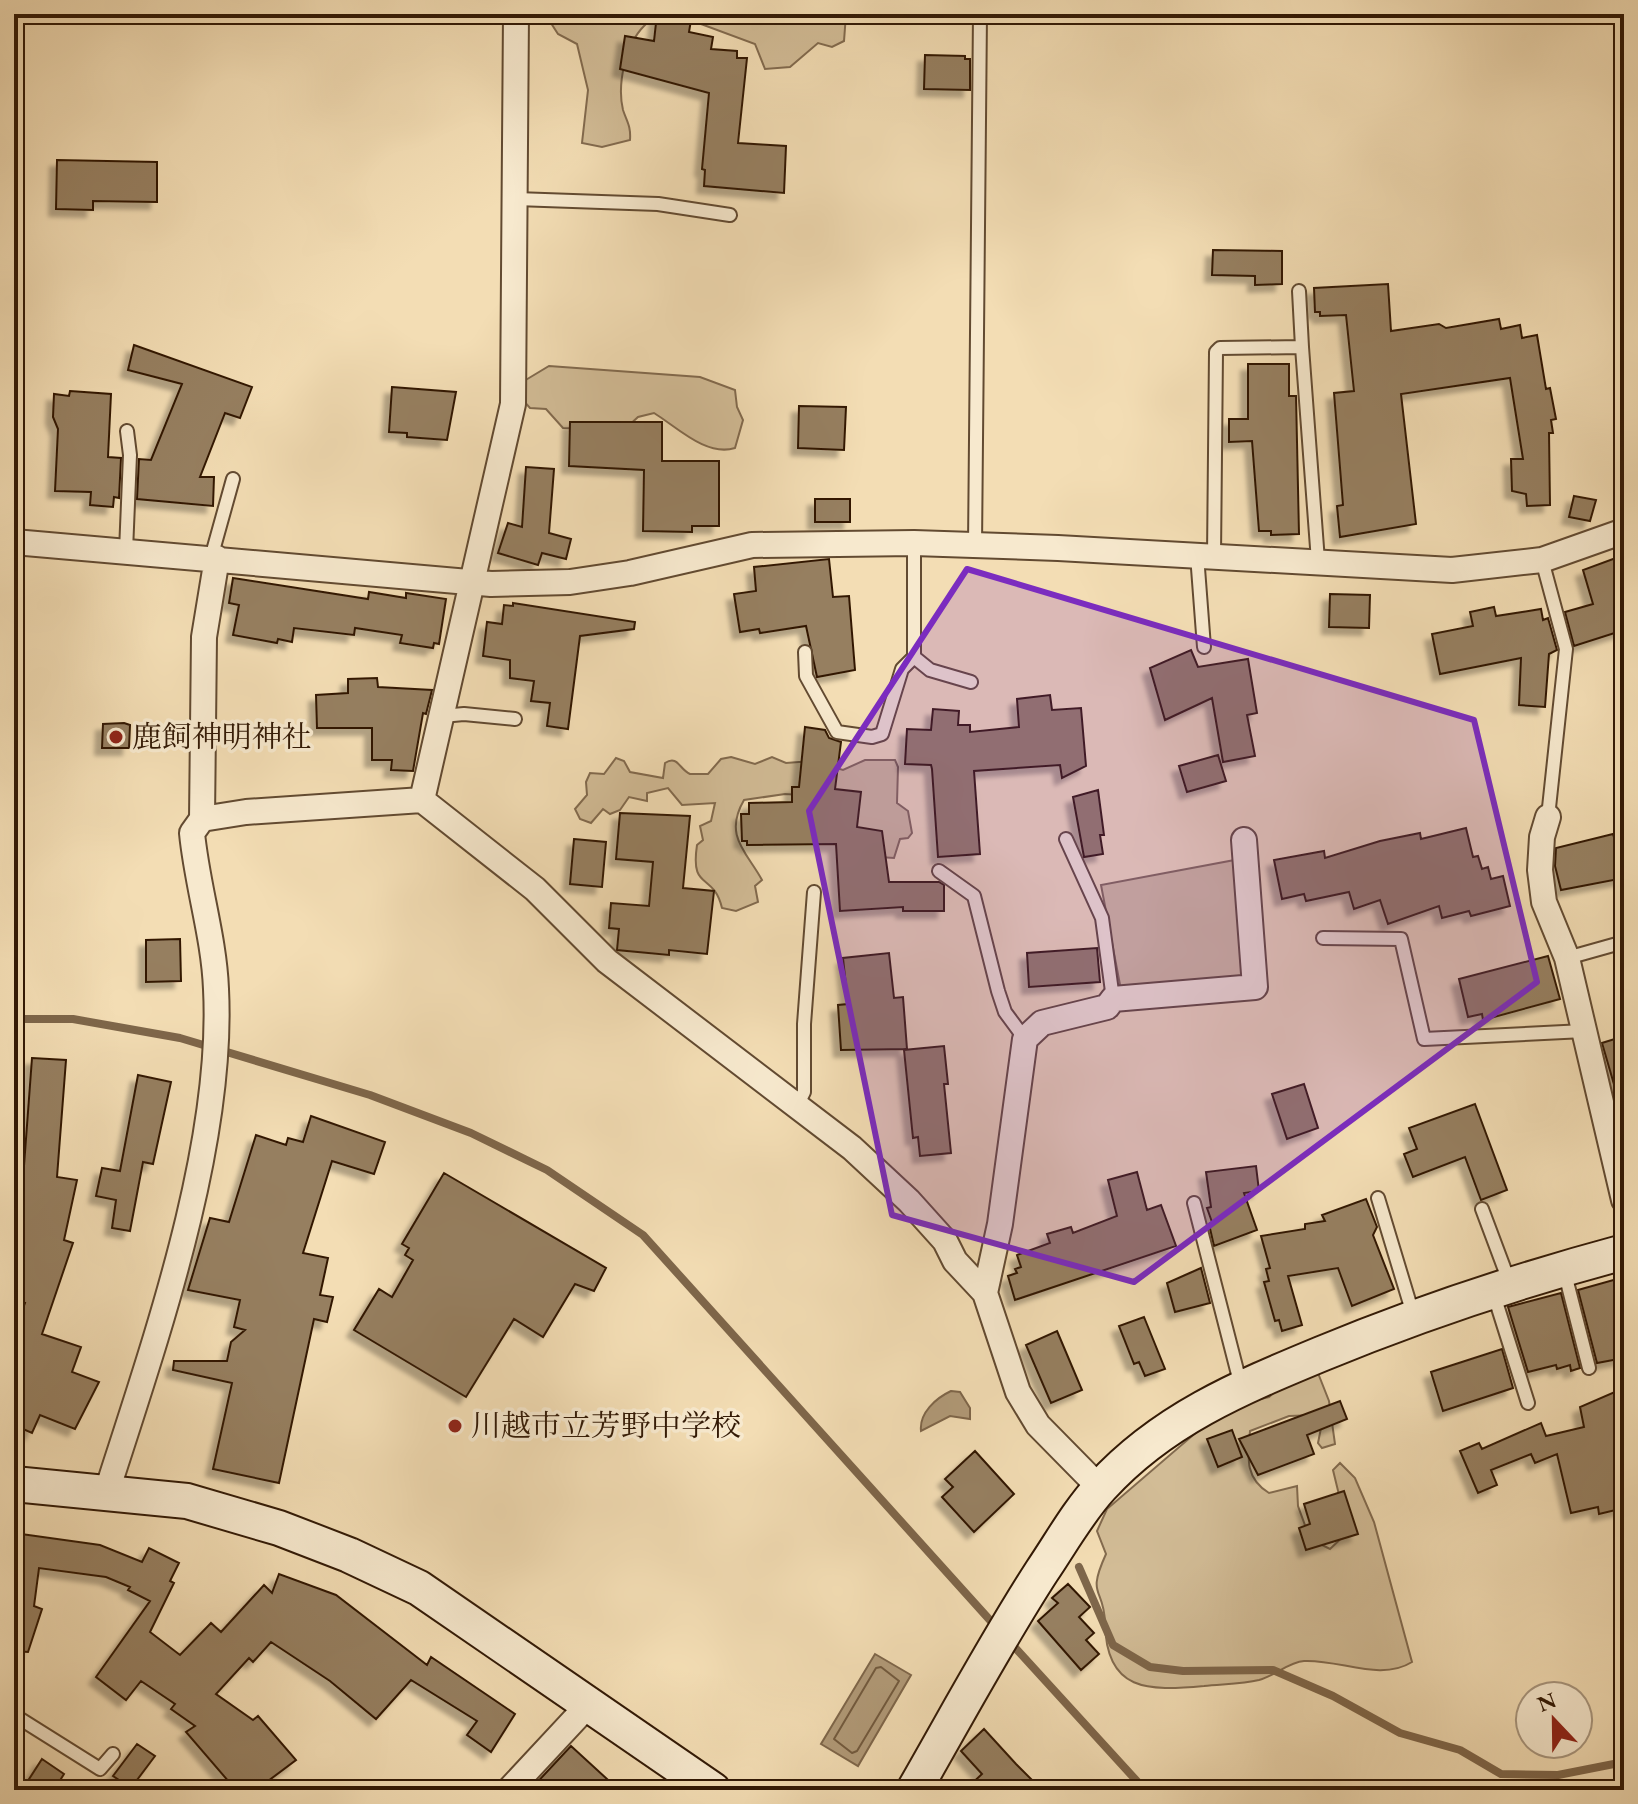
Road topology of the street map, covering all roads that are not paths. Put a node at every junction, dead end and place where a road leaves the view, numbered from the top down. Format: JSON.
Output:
{"nodes":[{"id":1,"x":516,"y":14,"type":"edge"},
{"id":2,"x":980,"y":14,"type":"edge"},
{"id":3,"x":516,"y":199,"type":"junction"},
{"id":4,"x":730,"y":215,"type":"dead end"},
{"id":5,"x":1299,"y":291,"type":"dead end"},
{"id":6,"x":1302,"y":347,"type":"junction"},
{"id":7,"x":127,"y":431,"type":"dead end"},
{"id":8,"x":233,"y":479,"type":"dead end"},
{"id":9,"x":1624,"y":531,"type":"edge"},
{"id":10,"x":14,"y":542,"type":"edge"},
{"id":11,"x":914,"y":543,"type":"junction"},
{"id":12,"x":975,"y":546,"type":"junction"},
{"id":13,"x":126,"y":551,"type":"junction"},
{"id":14,"x":1205,"y":555,"type":"junction"},
{"id":15,"x":214,"y":558,"type":"junction"},
{"id":16,"x":1542,"y":560,"type":"junction"},
{"id":17,"x":1318,"y":561,"type":"junction"},
{"id":18,"x":471,"y":582,"type":"junction"},
{"id":19,"x":1204,"y":647,"type":"dead end"},
{"id":20,"x":805,"y":652,"type":"dead end"},
{"id":21,"x":914,"y":657,"type":"junction"},
{"id":22,"x":971,"y":682,"type":"dead end"},
{"id":23,"x":442,"y":716,"type":"junction"},
{"id":24,"x":515,"y":719,"type":"dead end"},
{"id":25,"x":422,"y":800,"type":"junction"},
{"id":26,"x":1548,"y":817,"type":"joint"},
{"id":27,"x":202,"y":819,"type":"junction"},
{"id":28,"x":1066,"y":839,"type":"dead end"},
{"id":29,"x":1244,"y":840,"type":"dead end"},
{"id":30,"x":939,"y":871,"type":"dead end"},
{"id":31,"x":814,"y":892,"type":"dead end"},
{"id":32,"x":1323,"y":938,"type":"dead end"},
{"id":33,"x":1624,"y":942,"type":"edge"},
{"id":34,"x":1567,"y":958,"type":"junction"},
{"id":35,"x":1113,"y":999,"type":"junction"},
{"id":36,"x":1584,"y":1031,"type":"junction"},
{"id":37,"x":1025,"y":1039,"type":"junction"},
{"id":38,"x":797,"y":1106,"type":"junction"},
{"id":39,"x":1378,"y":1198,"type":"dead end"},
{"id":40,"x":1624,"y":1200,"type":"edge"},
{"id":41,"x":1194,"y":1203,"type":"dead end"},
{"id":42,"x":1482,"y":1209,"type":"dead end"},
{"id":43,"x":1624,"y":1252,"type":"edge"},
{"id":44,"x":1563,"y":1268,"type":"junction"},
{"id":45,"x":1501,"y":1286,"type":"junction"},
{"id":46,"x":985,"y":1293,"type":"junction"},
{"id":47,"x":1414,"y":1317,"type":"junction"},
{"id":48,"x":1589,"y":1368,"type":"dead end"},
{"id":49,"x":1241,"y":1387,"type":"junction"},
{"id":50,"x":1528,"y":1403,"type":"dead end"},
{"id":51,"x":14,"y":1484,"type":"edge"},
{"id":52,"x":1100,"y":1488,"type":"junction"},
{"id":53,"x":107,"y":1491,"type":"junction"},
{"id":54,"x":590,"y":1703,"type":"junction"},
{"id":55,"x":14,"y":1715,"type":"edge"},
{"id":56,"x":113,"y":1754,"type":"dead end"},
{"id":57,"x":509,"y":1790,"type":"edge"},
{"id":58,"x":713,"y":1790,"type":"edge"},
{"id":59,"x":914,"y":1790,"type":"edge"}],
"edges":[{"from":1,"to":3,"type":"street"},
{"from":2,"to":12,"type":"lane"},
{"from":3,"to":4,"type":"lane"},
{"from":3,"to":18,"type":"street"},
{"from":5,"to":6,"type":"lane"},
{"from":6,"to":14,"type":"lane"},
{"from":6,"to":17,"type":"lane"},
{"from":7,"to":13,"type":"lane"},
{"from":8,"to":15,"type":"lane"},
{"from":9,"to":16,"type":"street"},
{"from":10,"to":13,"type":"street"},
{"from":11,"to":12,"type":"street"},
{"from":11,"to":18,"type":"street"},
{"from":11,"to":21,"type":"lane"},
{"from":12,"to":14,"type":"street"},
{"from":13,"to":15,"type":"street"},
{"from":14,"to":17,"type":"street"},
{"from":14,"to":19,"type":"lane"},
{"from":15,"to":18,"type":"street"},
{"from":15,"to":27,"type":"street"},
{"from":16,"to":17,"type":"street"},
{"from":16,"to":26,"type":"lane"},
{"from":18,"to":23,"type":"street"},
{"from":20,"to":21,"type":"lane"},
{"from":21,"to":22,"type":"lane"},
{"from":23,"to":24,"type":"lane"},
{"from":23,"to":25,"type":"street"},
{"from":25,"to":27,"type":"street"},
{"from":25,"to":38,"type":"street"},
{"from":26,"to":34,"type":"street"},
{"from":27,"to":53,"type":"street"},
{"from":28,"to":35,"type":"lane"},
{"from":29,"to":35,"type":"street"},
{"from":30,"to":37,"type":"lane"},
{"from":31,"to":38,"type":"lane"},
{"from":32,"to":36,"type":"lane"},
{"from":33,"to":34,"type":"lane"},
{"from":34,"to":36,"type":"street"},
{"from":35,"to":37,"type":"street"},
{"from":36,"to":40,"type":"street"},
{"from":37,"to":46,"type":"street"},
{"from":38,"to":46,"type":"street"},
{"from":39,"to":47,"type":"lane"},
{"from":41,"to":49,"type":"lane"},
{"from":42,"to":45,"type":"lane"},
{"from":43,"to":44,"type":"street"},
{"from":44,"to":45,"type":"street"},
{"from":44,"to":48,"type":"lane"},
{"from":45,"to":47,"type":"street"},
{"from":45,"to":50,"type":"lane"},
{"from":46,"to":52,"type":"street"},
{"from":47,"to":49,"type":"street"},
{"from":49,"to":52,"type":"street"},
{"from":51,"to":53,"type":"street"},
{"from":52,"to":59,"type":"street"},
{"from":53,"to":54,"type":"street"},
{"from":54,"to":57,"type":"street"},
{"from":54,"to":58,"type":"street"},
{"from":55,"to":56,"type":"lane"}]}
